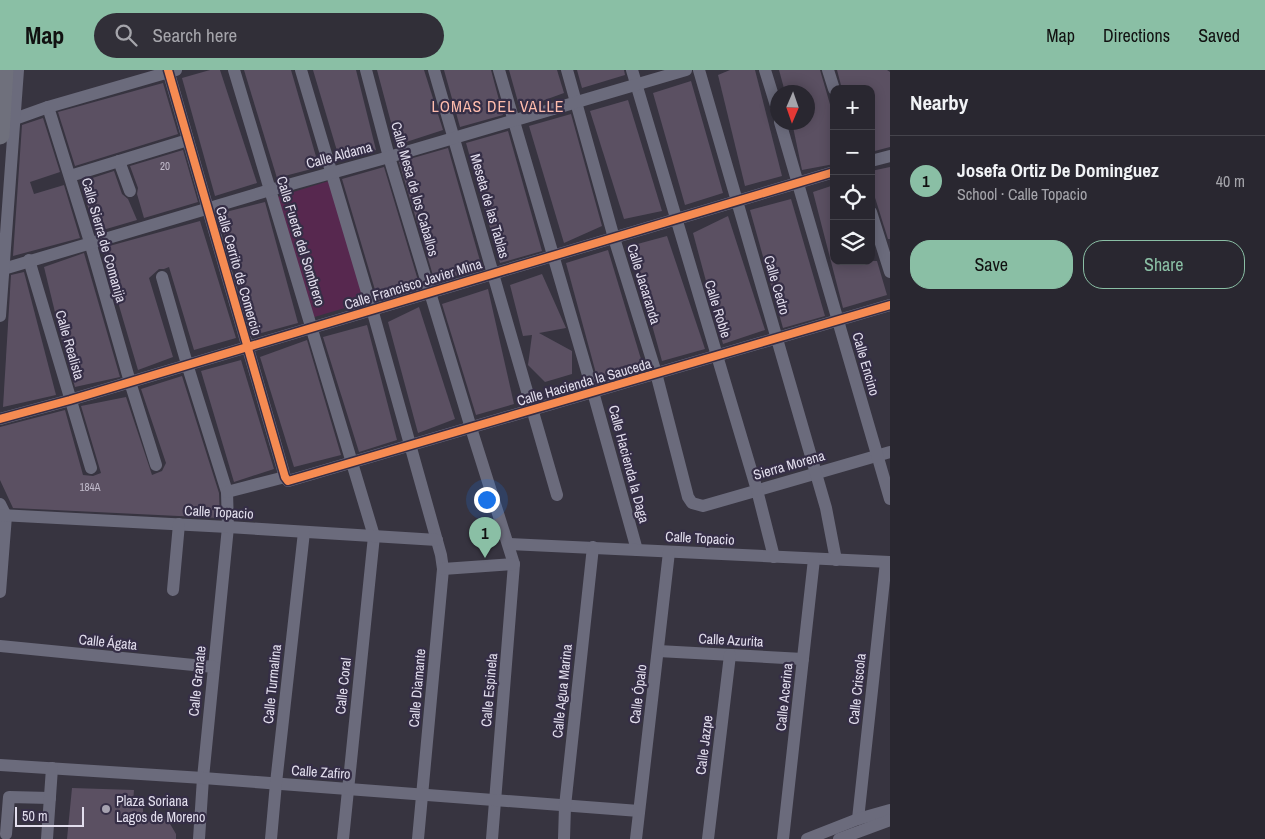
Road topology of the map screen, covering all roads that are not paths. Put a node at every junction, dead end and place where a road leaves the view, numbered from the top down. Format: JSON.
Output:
{"nodes":[{"id":1,"x":4,"y":70,"type":"edge"},
{"id":2,"x":18,"y":70,"type":"edge"},
{"id":3,"x":234,"y":70,"type":"edge"},
{"id":4,"x":301,"y":70,"type":"edge"},
{"id":5,"x":366,"y":70,"type":"edge"},
{"id":6,"x":434,"y":70,"type":"edge"},
{"id":7,"x":499,"y":70,"type":"edge"},
{"id":8,"x":567,"y":70,"type":"edge"},
{"id":9,"x":632,"y":70,"type":"edge"},
{"id":10,"x":686,"y":70,"type":"edge"},
{"id":11,"x":699,"y":70,"type":"edge"},
{"id":12,"x":765,"y":70,"type":"edge"},
{"id":13,"x":828,"y":70,"type":"edge"},
{"id":14,"x":171,"y":71,"type":"edge"},
{"id":15,"x":636,"y":84,"type":"junction"},
{"id":16,"x":833,"y":85,"type":"edge"},
{"id":17,"x":770,"y":86,"type":"edge"},
{"id":18,"x":576,"y":102,"type":"junction"},
{"id":19,"x":48,"y":108,"type":"junction"},
{"id":20,"x":513,"y":120,"type":"junction"},
{"id":21,"x":4,"y":125,"type":"edge"},
{"id":22,"x":782,"y":130,"type":"edge"},
{"id":23,"x":454,"y":137,"type":"junction"},
{"id":24,"x":188,"y":140,"type":"junction"},
{"id":25,"x":890,"y":156,"type":"edge"},
{"id":26,"x":389,"y":157,"type":"junction"},
{"id":27,"x":875,"y":160,"type":"edge"},
{"id":28,"x":120,"y":161,"type":"junction"},
{"id":29,"x":332,"y":172,"type":"junction"},
{"id":30,"x":830,"y":173,"type":"edge"},
{"id":31,"x":70,"y":176,"type":"junction"},
{"id":32,"x":798,"y":183,"type":"junction"},
{"id":33,"x":270,"y":190,"type":"junction"},
{"id":34,"x":130,"y":191,"type":"dead end"},
{"id":35,"x":737,"y":201,"type":"junction"},
{"id":36,"x":208,"y":208,"type":"junction"},
{"id":37,"x":676,"y":219,"type":"junction"},
{"id":38,"x":874,"y":220,"type":"edge"},
{"id":39,"x":614,"y":238,"type":"junction"},
{"id":40,"x":90,"y":242,"type":"junction"},
{"id":41,"x":553,"y":256,"type":"junction"},
{"id":42,"x":29,"y":260,"type":"junction"},
{"id":43,"x":2,"y":269,"type":"edge"},
{"id":44,"x":890,"y":272,"type":"edge"},
{"id":45,"x":493,"y":274,"type":"junction"},
{"id":46,"x":162,"y":277,"type":"dead end"},
{"id":47,"x":430,"y":293,"type":"junction"},
{"id":48,"x":890,"y":305,"type":"edge"},
{"id":49,"x":372,"y":309,"type":"junction"},
{"id":50,"x":0,"y":316,"type":"edge"},
{"id":51,"x":838,"y":320,"type":"junction"},
{"id":52,"x":311,"y":328,"type":"junction"},
{"id":53,"x":777,"y":338,"type":"junction"},
{"id":54,"x":248,"y":346,"type":"junction"},
{"id":55,"x":717,"y":356,"type":"junction"},
{"id":56,"x":186,"y":364,"type":"junction"},
{"id":57,"x":656,"y":373,"type":"junction"},
{"id":58,"x":130,"y":382,"type":"junction"},
{"id":59,"x":593,"y":392,"type":"junction"},
{"id":60,"x":70,"y":400,"type":"junction"},
{"id":61,"x":532,"y":410,"type":"junction"},
{"id":62,"x":0,"y":419,"type":"edge"},
{"id":63,"x":470,"y":428,"type":"junction"},
{"id":64,"x":410,"y":446,"type":"junction"},
{"id":65,"x":884,"y":454,"type":"edge"},
{"id":66,"x":352,"y":463,"type":"junction"},
{"id":67,"x":156,"y":465,"type":"dead end"},
{"id":68,"x":91,"y":468,"type":"dead end"},
{"id":69,"x":816,"y":473,"type":"junction"},
{"id":70,"x":285,"y":478,"type":"junction"},
{"id":71,"x":757,"y":490,"type":"junction"},
{"id":72,"x":228,"y":492,"type":"junction"},
{"id":73,"x":557,"y":495,"type":"dead end"},
{"id":74,"x":890,"y":498,"type":"edge"},
{"id":75,"x":0,"y":504,"type":"edge"},
{"id":76,"x":696,"y":505,"type":"joint"},
{"id":77,"x":3,"y":516,"type":"edge"},
{"id":78,"x":179,"y":524,"type":"junction"},
{"id":79,"x":228,"y":527,"type":"junction"},
{"id":80,"x":304,"y":532,"type":"junction"},
{"id":81,"x":374,"y":536,"type":"junction"},
{"id":82,"x":436,"y":540,"type":"junction"},
{"id":83,"x":509,"y":544,"type":"junction"},
{"id":84,"x":593,"y":547,"type":"junction"},
{"id":85,"x":637,"y":550,"type":"junction"},
{"id":86,"x":669,"y":552,"type":"junction"},
{"id":87,"x":774,"y":557,"type":"junction"},
{"id":88,"x":814,"y":559,"type":"junction"},
{"id":89,"x":836,"y":560,"type":"junction"},
{"id":90,"x":888,"y":562,"type":"edge"},
{"id":91,"x":514,"y":564,"type":"junction"},
{"id":92,"x":443,"y":569,"type":"junction"},
{"id":93,"x":173,"y":590,"type":"dead end"},
{"id":94,"x":0,"y":592,"type":"edge"},
{"id":95,"x":0,"y":646,"type":"edge"},
{"id":96,"x":658,"y":651,"type":"junction"},
{"id":97,"x":730,"y":655,"type":"junction"},
{"id":98,"x":803,"y":659,"type":"junction"},
{"id":99,"x":214,"y":668,"type":"junction"},
{"id":100,"x":0,"y":765,"type":"edge"},
{"id":101,"x":52,"y":768,"type":"junction"},
{"id":102,"x":203,"y":778,"type":"junction"},
{"id":103,"x":276,"y":783,"type":"junction"},
{"id":104,"x":348,"y":789,"type":"junction"},
{"id":105,"x":422,"y":795,"type":"junction"},
{"id":106,"x":50,"y":798,"type":"junction"},
{"id":107,"x":495,"y":800,"type":"junction"},
{"id":108,"x":565,"y":806,"type":"junction"},
{"id":109,"x":890,"y":810,"type":"edge"},
{"id":110,"x":639,"y":811,"type":"junction"},
{"id":111,"x":858,"y":819,"type":"junction"},
{"id":112,"x":890,"y":820,"type":"edge"},
{"id":113,"x":6,"y":834,"type":"dead end"},
{"id":114,"x":845,"y":838,"type":"edge"},
{"id":115,"x":46,"y":839,"type":"edge"},
{"id":116,"x":199,"y":839,"type":"edge"},
{"id":117,"x":271,"y":839,"type":"edge"},
{"id":118,"x":343,"y":839,"type":"edge"},
{"id":119,"x":418,"y":839,"type":"edge"},
{"id":120,"x":492,"y":839,"type":"edge"},
{"id":121,"x":564,"y":839,"type":"edge"},
{"id":122,"x":636,"y":839,"type":"edge"},
{"id":123,"x":708,"y":839,"type":"edge"},
{"id":124,"x":783,"y":839,"type":"edge"},
{"id":125,"x":807,"y":839,"type":"edge"}],
"edges":[{"from":1,"to":21,"type":"highway"},
{"from":2,"to":21,"type":"street"},
{"from":3,"to":33,"type":"street","name":"Calle Fuerte del Sombrero"},
{"from":4,"to":29,"type":"street","name":"Calle Diamante"},
{"from":5,"to":26,"type":"street","name":"Calle Mesa de los Caballos"},
{"from":6,"to":23,"type":"street","name":"Meseta de las Tablas"},
{"from":7,"to":20,"type":"street","name":"Calle Hacienda la Daga"},
{"from":8,"to":18,"type":"street","name":"Calle Jacaranda"},
{"from":9,"to":15,"type":"street","name":"Calle Roble"},
{"from":10,"to":15,"type":"street","name":"Calle Aldama"},
{"from":11,"to":35,"type":"street","name":"Calle Cedro"},
{"from":12,"to":17,"type":"street"},
{"from":13,"to":16,"type":"street"},
{"from":14,"to":19,"type":"street"},
{"from":14,"to":24,"type":"street","name":"Calle Cerrito de Comercio"},
{"from":15,"to":18,"type":"street","name":"Calle Aldama"},
{"from":15,"to":37,"type":"street","name":"Calle Roble"},
{"from":18,"to":20,"type":"street","name":"Calle Aldama"},
{"from":18,"to":39,"type":"street","name":"Calle Jacaranda"},
{"from":19,"to":21,"type":"street"},
{"from":19,"to":31,"type":"street","name":"Calle Sierra de Comanija"},
{"from":20,"to":23,"type":"street","name":"Calle Aldama"},
{"from":20,"to":41,"type":"street","name":"Calle Hacienda la Daga"},
{"from":21,"to":43,"type":"street"},
{"from":22,"to":32,"type":"street","name":"Calle Encino"},
{"from":23,"to":26,"type":"street","name":"Calle Aldama"},
{"from":23,"to":45,"type":"street","name":"Meseta de las Tablas"},
{"from":24,"to":28,"type":"street"},
{"from":24,"to":36,"type":"street","name":"Calle Cerrito de Comercio"},
{"from":25,"to":27,"type":"street"},
{"from":26,"to":29,"type":"street","name":"Calle Aldama"},
{"from":26,"to":47,"type":"street","name":"Calle Mesa de los Caballos"},
{"from":28,"to":31,"type":"street"},
{"from":28,"to":34,"type":"street"},
{"from":29,"to":33,"type":"street","name":"Calle Aldama"},
{"from":29,"to":49,"type":"street","name":"Calle Diamante"},
{"from":30,"to":32,"type":"street","name":"Calle Francisco Javier Mina"},
{"from":31,"to":40,"type":"street","name":"Calle Sierra de Comanija"},
{"from":32,"to":35,"type":"street","name":"Calle Francisco Javier Mina"},
{"from":32,"to":51,"type":"street","name":"Calle Encino"},
{"from":33,"to":36,"type":"street","name":"Calle Aldama"},
{"from":33,"to":52,"type":"street","name":"Calle Fuerte del Sombrero"},
{"from":35,"to":37,"type":"street","name":"Calle Francisco Javier Mina"},
{"from":35,"to":53,"type":"street","name":"Calle Cedro"},
{"from":36,"to":40,"type":"street","name":"Calle Aldama"},
{"from":36,"to":54,"type":"street","name":"Calle Cerrito de Comercio"},
{"from":37,"to":39,"type":"street","name":"Calle Francisco Javier Mina"},
{"from":37,"to":55,"type":"street","name":"Calle Roble"},
{"from":38,"to":44,"type":"street"},
{"from":39,"to":41,"type":"street","name":"Calle Francisco Javier Mina"},
{"from":39,"to":57,"type":"street","name":"Calle Jacaranda"},
{"from":40,"to":42,"type":"street","name":"Calle Aldama"},
{"from":40,"to":58,"type":"street","name":"Calle Sierra de Comanija"},
{"from":41,"to":45,"type":"street","name":"Calle Francisco Javier Mina"},
{"from":41,"to":59,"type":"street","name":"Calle Hacienda la Daga"},
{"from":42,"to":43,"type":"street","name":"Calle Aldama"},
{"from":42,"to":60,"type":"street","name":"Calle Realista"},
{"from":43,"to":50,"type":"street"},
{"from":45,"to":47,"type":"street","name":"Calle Francisco Javier Mina"},
{"from":45,"to":61,"type":"street","name":"Meseta de las Tablas"},
{"from":46,"to":56,"type":"street","name":"Calle Granate"},
{"from":47,"to":49,"type":"street","name":"Calle Francisco Javier Mina"},
{"from":47,"to":63,"type":"street","name":"Calle Mesa de los Caballos"},
{"from":48,"to":51,"type":"street","name":"Calle Hacienda la Sauceda"},
{"from":49,"to":52,"type":"street","name":"Calle Francisco Javier Mina"},
{"from":49,"to":64,"type":"street","name":"Calle Diamante"},
{"from":51,"to":53,"type":"street","name":"Calle Hacienda la Sauceda"},
{"from":51,"to":65,"type":"street","name":"Calle Encino"},
{"from":52,"to":54,"type":"street","name":"Calle Francisco Javier Mina"},
{"from":52,"to":66,"type":"street","name":"Calle Fuerte del Sombrero"},
{"from":53,"to":55,"type":"street","name":"Calle Hacienda la Sauceda"},
{"from":53,"to":69,"type":"street","name":"Calle Cedro"},
{"from":54,"to":56,"type":"street","name":"Calle Francisco Javier Mina"},
{"from":54,"to":70,"type":"street","name":"Calle Cerrito de Comercio"},
{"from":55,"to":57,"type":"street","name":"Calle Hacienda la Sauceda"},
{"from":55,"to":71,"type":"street","name":"Calle Roble"},
{"from":56,"to":58,"type":"street","name":"Calle Francisco Javier Mina"},
{"from":56,"to":72,"type":"street","name":"Calle Granate"},
{"from":57,"to":59,"type":"street","name":"Calle Hacienda la Sauceda"},
{"from":57,"to":76,"type":"street","name":"Calle Jacaranda"},
{"from":58,"to":60,"type":"street","name":"Calle Francisco Javier Mina"},
{"from":58,"to":67,"type":"street","name":"Calle Sierra de Comanija"},
{"from":59,"to":61,"type":"street","name":"Calle Hacienda la Sauceda"},
{"from":59,"to":85,"type":"street","name":"Calle Hacienda la Daga"},
{"from":60,"to":62,"type":"street","name":"Calle Francisco Javier Mina"},
{"from":60,"to":68,"type":"street","name":"Calle Realista"},
{"from":61,"to":63,"type":"street","name":"Calle Hacienda la Sauceda"},
{"from":61,"to":73,"type":"street","name":"Meseta de las Tablas"},
{"from":63,"to":64,"type":"street","name":"Calle Hacienda la Sauceda"},
{"from":63,"to":83,"type":"street","name":"Calle Mesa de los Caballos"},
{"from":64,"to":66,"type":"street","name":"Calle Hacienda la Sauceda"},
{"from":64,"to":82,"type":"street","name":"Calle Diamante"},
{"from":65,"to":69,"type":"street","name":"Sierra Morena"},
{"from":65,"to":74,"type":"street","name":"Calle Encino"},
{"from":66,"to":70,"type":"street","name":"Calle Hacienda la Sauceda"},
{"from":66,"to":81,"type":"street","name":"Calle Fuerte del Sombrero"},
{"from":69,"to":71,"type":"street","name":"Sierra Morena"},
{"from":69,"to":89,"type":"street","name":"Calle Cedro"},
{"from":70,"to":72,"type":"street","name":"Calle Hacienda la Sauceda"},
{"from":71,"to":76,"type":"street","name":"Sierra Morena"},
{"from":71,"to":87,"type":"street","name":"Calle Roble"},
{"from":72,"to":79,"type":"street","name":"Calle Granate"},
{"from":75,"to":77,"type":"street"},
{"from":77,"to":78,"type":"street","name":"Calle Topacio"},
{"from":77,"to":94,"type":"street"},
{"from":78,"to":79,"type":"street","name":"Calle Topacio"},
{"from":78,"to":93,"type":"street"},
{"from":79,"to":80,"type":"street","name":"Calle Topacio"},
{"from":79,"to":99,"type":"street","name":"Calle Granate"},
{"from":80,"to":81,"type":"street","name":"Calle Topacio"},
{"from":80,"to":103,"type":"street","name":"Calle Turmalina"},
{"from":81,"to":82,"type":"street","name":"Calle Topacio"},
{"from":81,"to":104,"type":"street","name":"Calle Coral"},
{"from":82,"to":92,"type":"street","name":"Calle Diamante"},
{"from":83,"to":84,"type":"street","name":"Calle Topacio"},
{"from":83,"to":91,"type":"street","name":"Calle Espinela"},
{"from":84,"to":85,"type":"street","name":"Calle Topacio"},
{"from":84,"to":108,"type":"street","name":"Calle Agua Marina"},
{"from":85,"to":86,"type":"street","name":"Calle Topacio"},
{"from":86,"to":87,"type":"street","name":"Calle Topacio"},
{"from":86,"to":96,"type":"street","name":"Calle Ópalo"},
{"from":87,"to":88,"type":"street","name":"Calle Topacio"},
{"from":88,"to":89,"type":"street","name":"Calle Topacio"},
{"from":88,"to":98,"type":"street","name":"Calle Acerina"},
{"from":89,"to":90,"type":"street","name":"Calle Topacio"},
{"from":90,"to":111,"type":"street","name":"Calle Criscola"},
{"from":91,"to":92,"type":"street"},
{"from":91,"to":107,"type":"street","name":"Calle Espinela"},
{"from":92,"to":105,"type":"street","name":"Calle Diamante"},
{"from":95,"to":99,"type":"street","name":"Calle Ágata"},
{"from":96,"to":97,"type":"street","name":"Calle Azurita"},
{"from":96,"to":110,"type":"street","name":"Calle Ópalo"},
{"from":97,"to":98,"type":"street","name":"Calle Azurita"},
{"from":97,"to":123,"type":"street","name":"Calle Jazpe"},
{"from":98,"to":124,"type":"street","name":"Calle Acerina"},
{"from":99,"to":102,"type":"street","name":"Calle Granate"},
{"from":100,"to":101,"type":"street","name":"Calle Zafiro"},
{"from":101,"to":102,"type":"street","name":"Calle Zafiro"},
{"from":101,"to":106,"type":"street"},
{"from":102,"to":103,"type":"street","name":"Calle Zafiro"},
{"from":102,"to":116,"type":"street","name":"Calle Granate"},
{"from":103,"to":104,"type":"street","name":"Calle Zafiro"},
{"from":103,"to":117,"type":"street","name":"Calle Turmalina"},
{"from":104,"to":105,"type":"street","name":"Calle Zafiro"},
{"from":104,"to":118,"type":"street","name":"Calle Coral"},
{"from":105,"to":107,"type":"street","name":"Calle Zafiro"},
{"from":105,"to":119,"type":"street","name":"Calle Diamante"},
{"from":106,"to":113,"type":"street"},
{"from":106,"to":115,"type":"street"},
{"from":107,"to":108,"type":"street","name":"Calle Zafiro"},
{"from":107,"to":120,"type":"street","name":"Calle Espinela"},
{"from":108,"to":110,"type":"street","name":"Calle Zafiro"},
{"from":108,"to":121,"type":"street","name":"Calle Agua Marina"},
{"from":109,"to":111,"type":"street"},
{"from":110,"to":122,"type":"street","name":"Calle Ópalo"},
{"from":111,"to":125,"type":"street"},
{"from":112,"to":114,"type":"street"}]}
